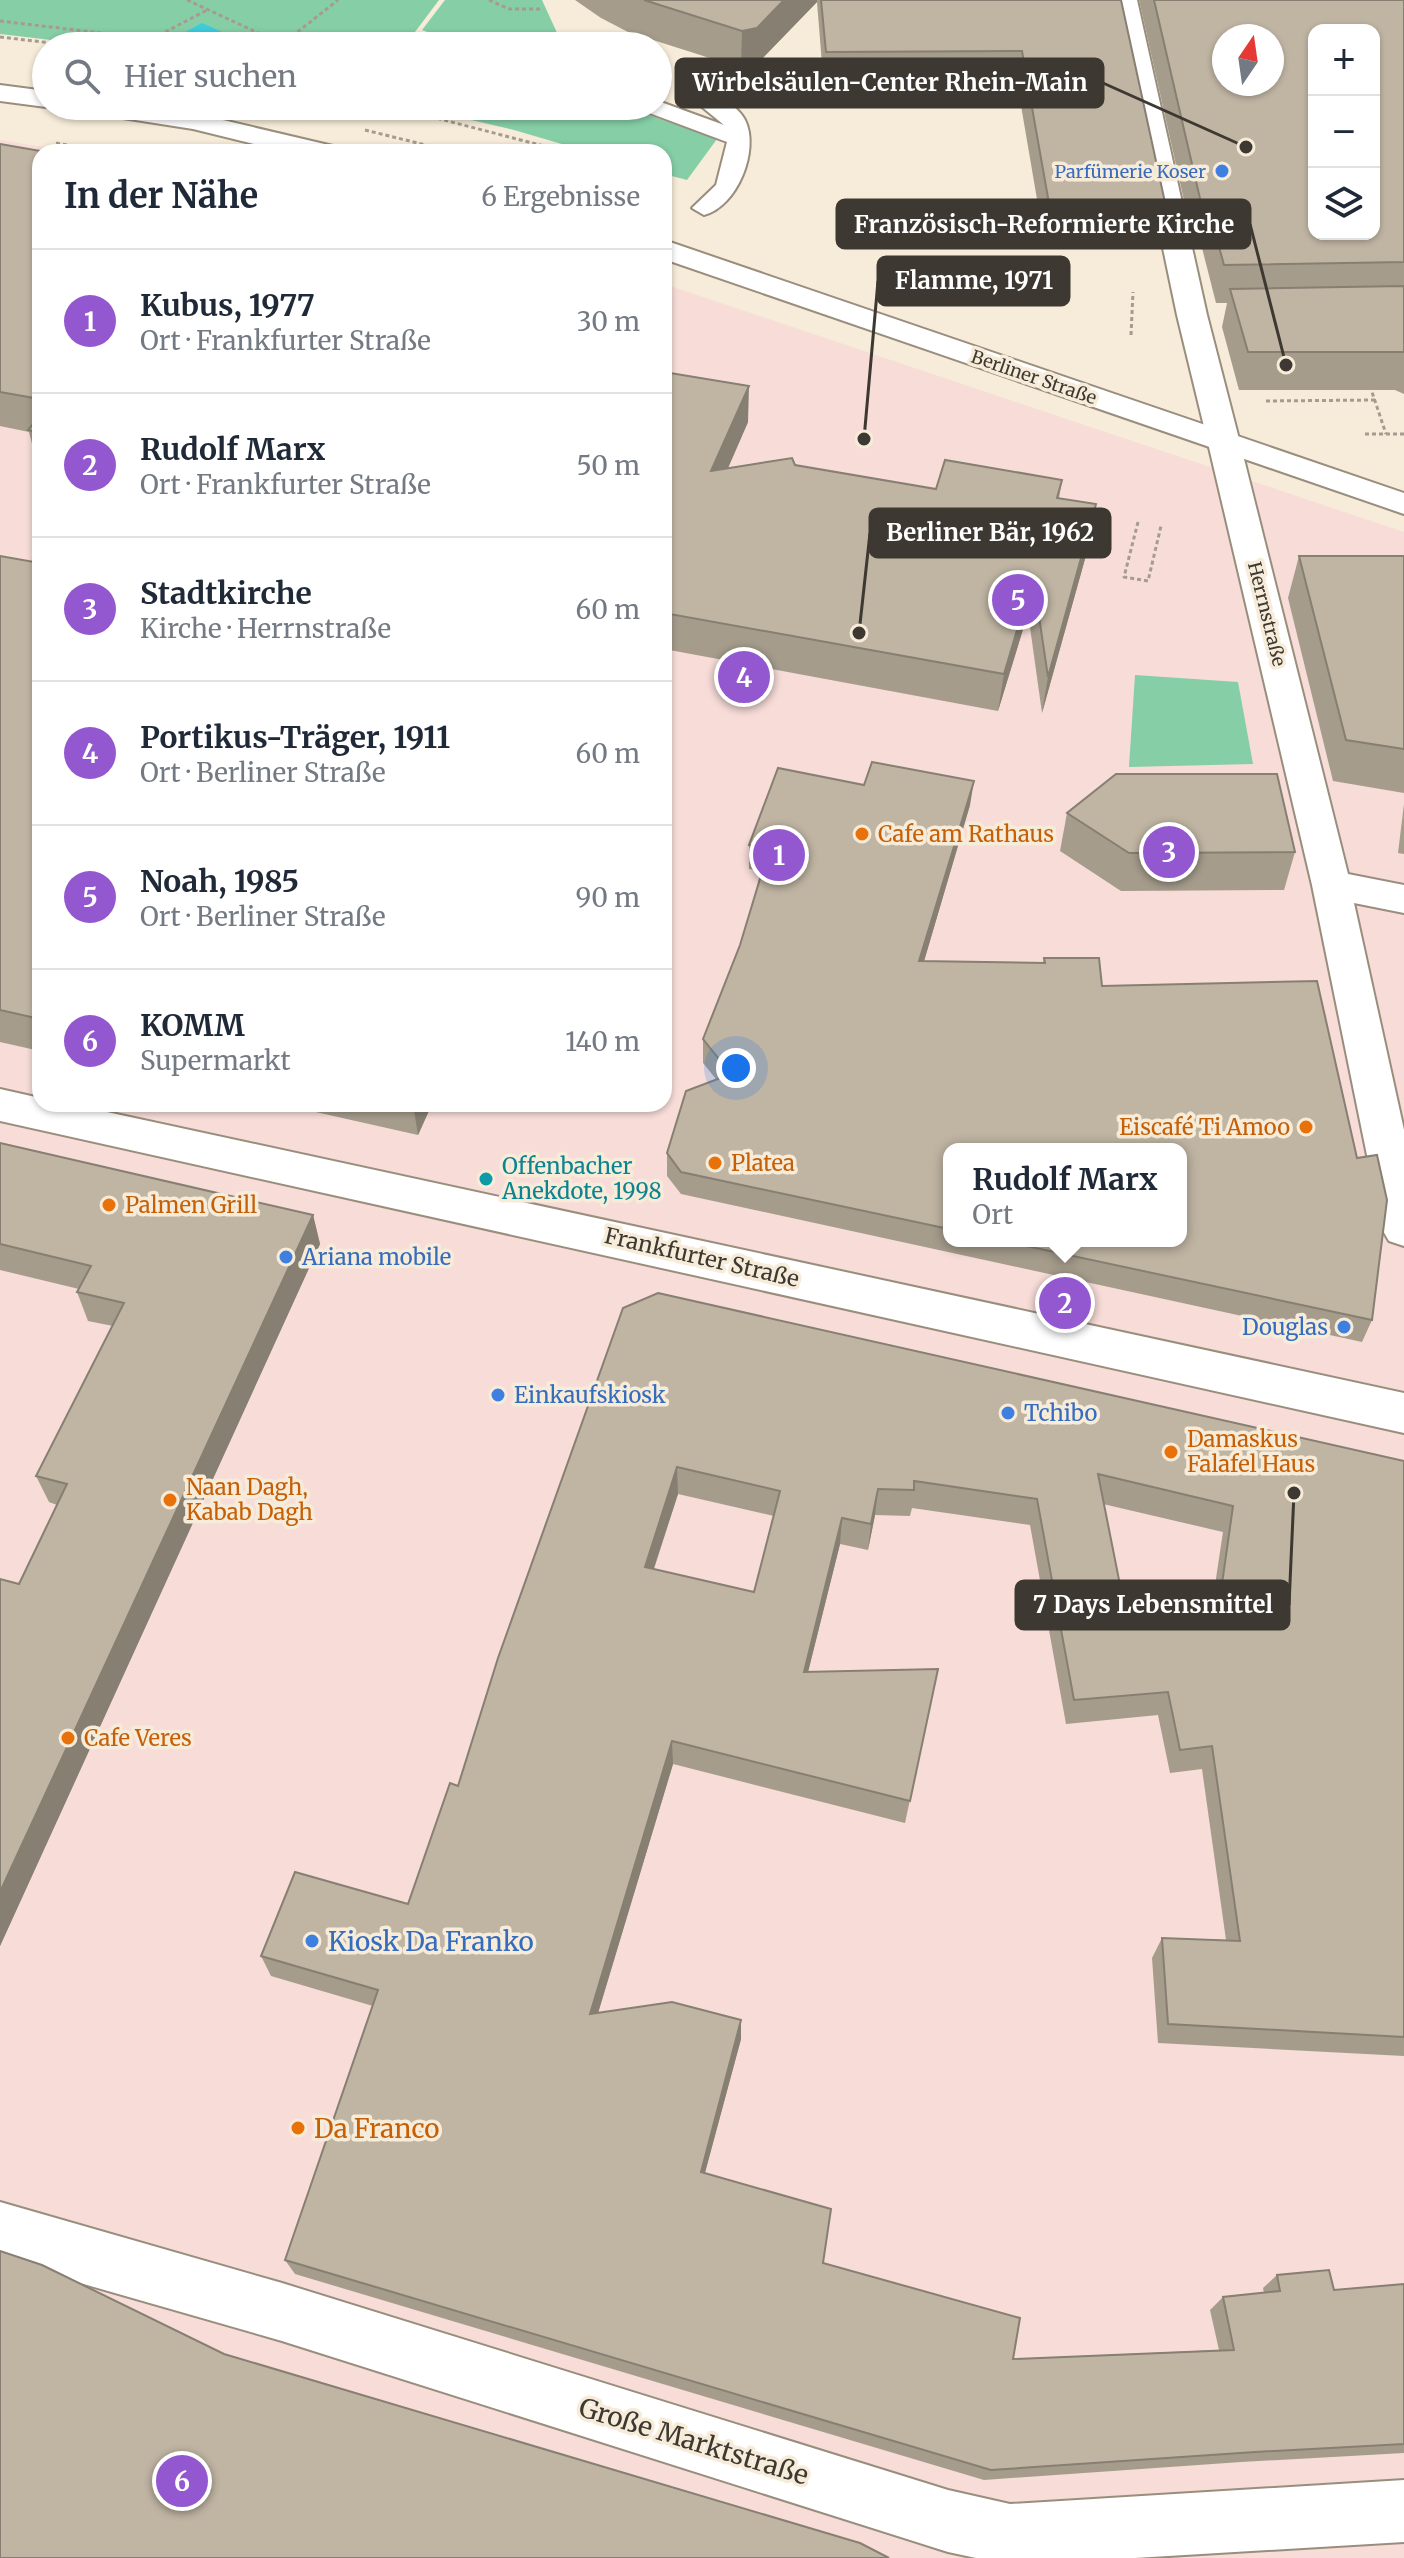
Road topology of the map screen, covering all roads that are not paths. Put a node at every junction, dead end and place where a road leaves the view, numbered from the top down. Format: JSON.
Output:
{"nodes":[{"id":1,"x":1124,"y":0,"type":"edge"},
{"id":2,"x":688,"y":84,"type":"dead end"},
{"id":3,"x":0,"y":93,"type":"edge"},
{"id":4,"x":32,"y":97,"type":"edge"},
{"id":5,"x":672,"y":114,"type":"edge"},
{"id":6,"x":187,"y":120,"type":"edge"},
{"id":7,"x":739,"y":139,"type":"junction"},
{"id":8,"x":289,"y":144,"type":"edge"},
{"id":9,"x":704,"y":208,"type":"dead end"},
{"id":10,"x":672,"y":252,"type":"edge"},
{"id":11,"x":1223,"y":314,"type":"edge"},
{"id":12,"x":1192,"y":315,"type":"junction"},
{"id":13,"x":1224,"y":443,"type":"junction"},
{"id":14,"x":1404,"y":504,"type":"edge"},
{"id":15,"x":1331,"y":885,"type":"junction"},
{"id":16,"x":1404,"y":899,"type":"edge"},
{"id":17,"x":0,"y":1105,"type":"edge"},
{"id":18,"x":1404,"y":1229,"type":"edge"},
{"id":19,"x":1404,"y":1413,"type":"edge"},
{"id":20,"x":0,"y":2231,"type":"edge"},
{"id":21,"x":1404,"y":2511,"type":"edge"},
{"id":22,"x":1012,"y":2547,"type":"edge"}],
"edges":[{"from":1,"to":12,"type":"street","name":"Herrnstraße"},
{"from":2,"to":7,"type":"lane"},
{"from":3,"to":4,"type":"street"},
{"from":5,"to":7,"type":"lane"},
{"from":6,"to":8,"type":"street"},
{"from":7,"to":9,"type":"lane"},
{"from":10,"to":13,"type":"street","name":"Berliner Straße"},
{"from":11,"to":12,"type":"street"},
{"from":12,"to":13,"type":"street","name":"Herrnstraße"},
{"from":13,"to":14,"type":"street","name":"Berliner Straße"},
{"from":13,"to":15,"type":"street","name":"Herrnstraße"},
{"from":15,"to":16,"type":"street"},
{"from":15,"to":18,"type":"street","name":"Herrnstraße"},
{"from":17,"to":19,"type":"street","name":"Frankfurter Straße"},
{"from":20,"to":22,"type":"street","name":"Große Marktstraße"},
{"from":21,"to":22,"type":"street","name":"Große Marktstraße"}]}
